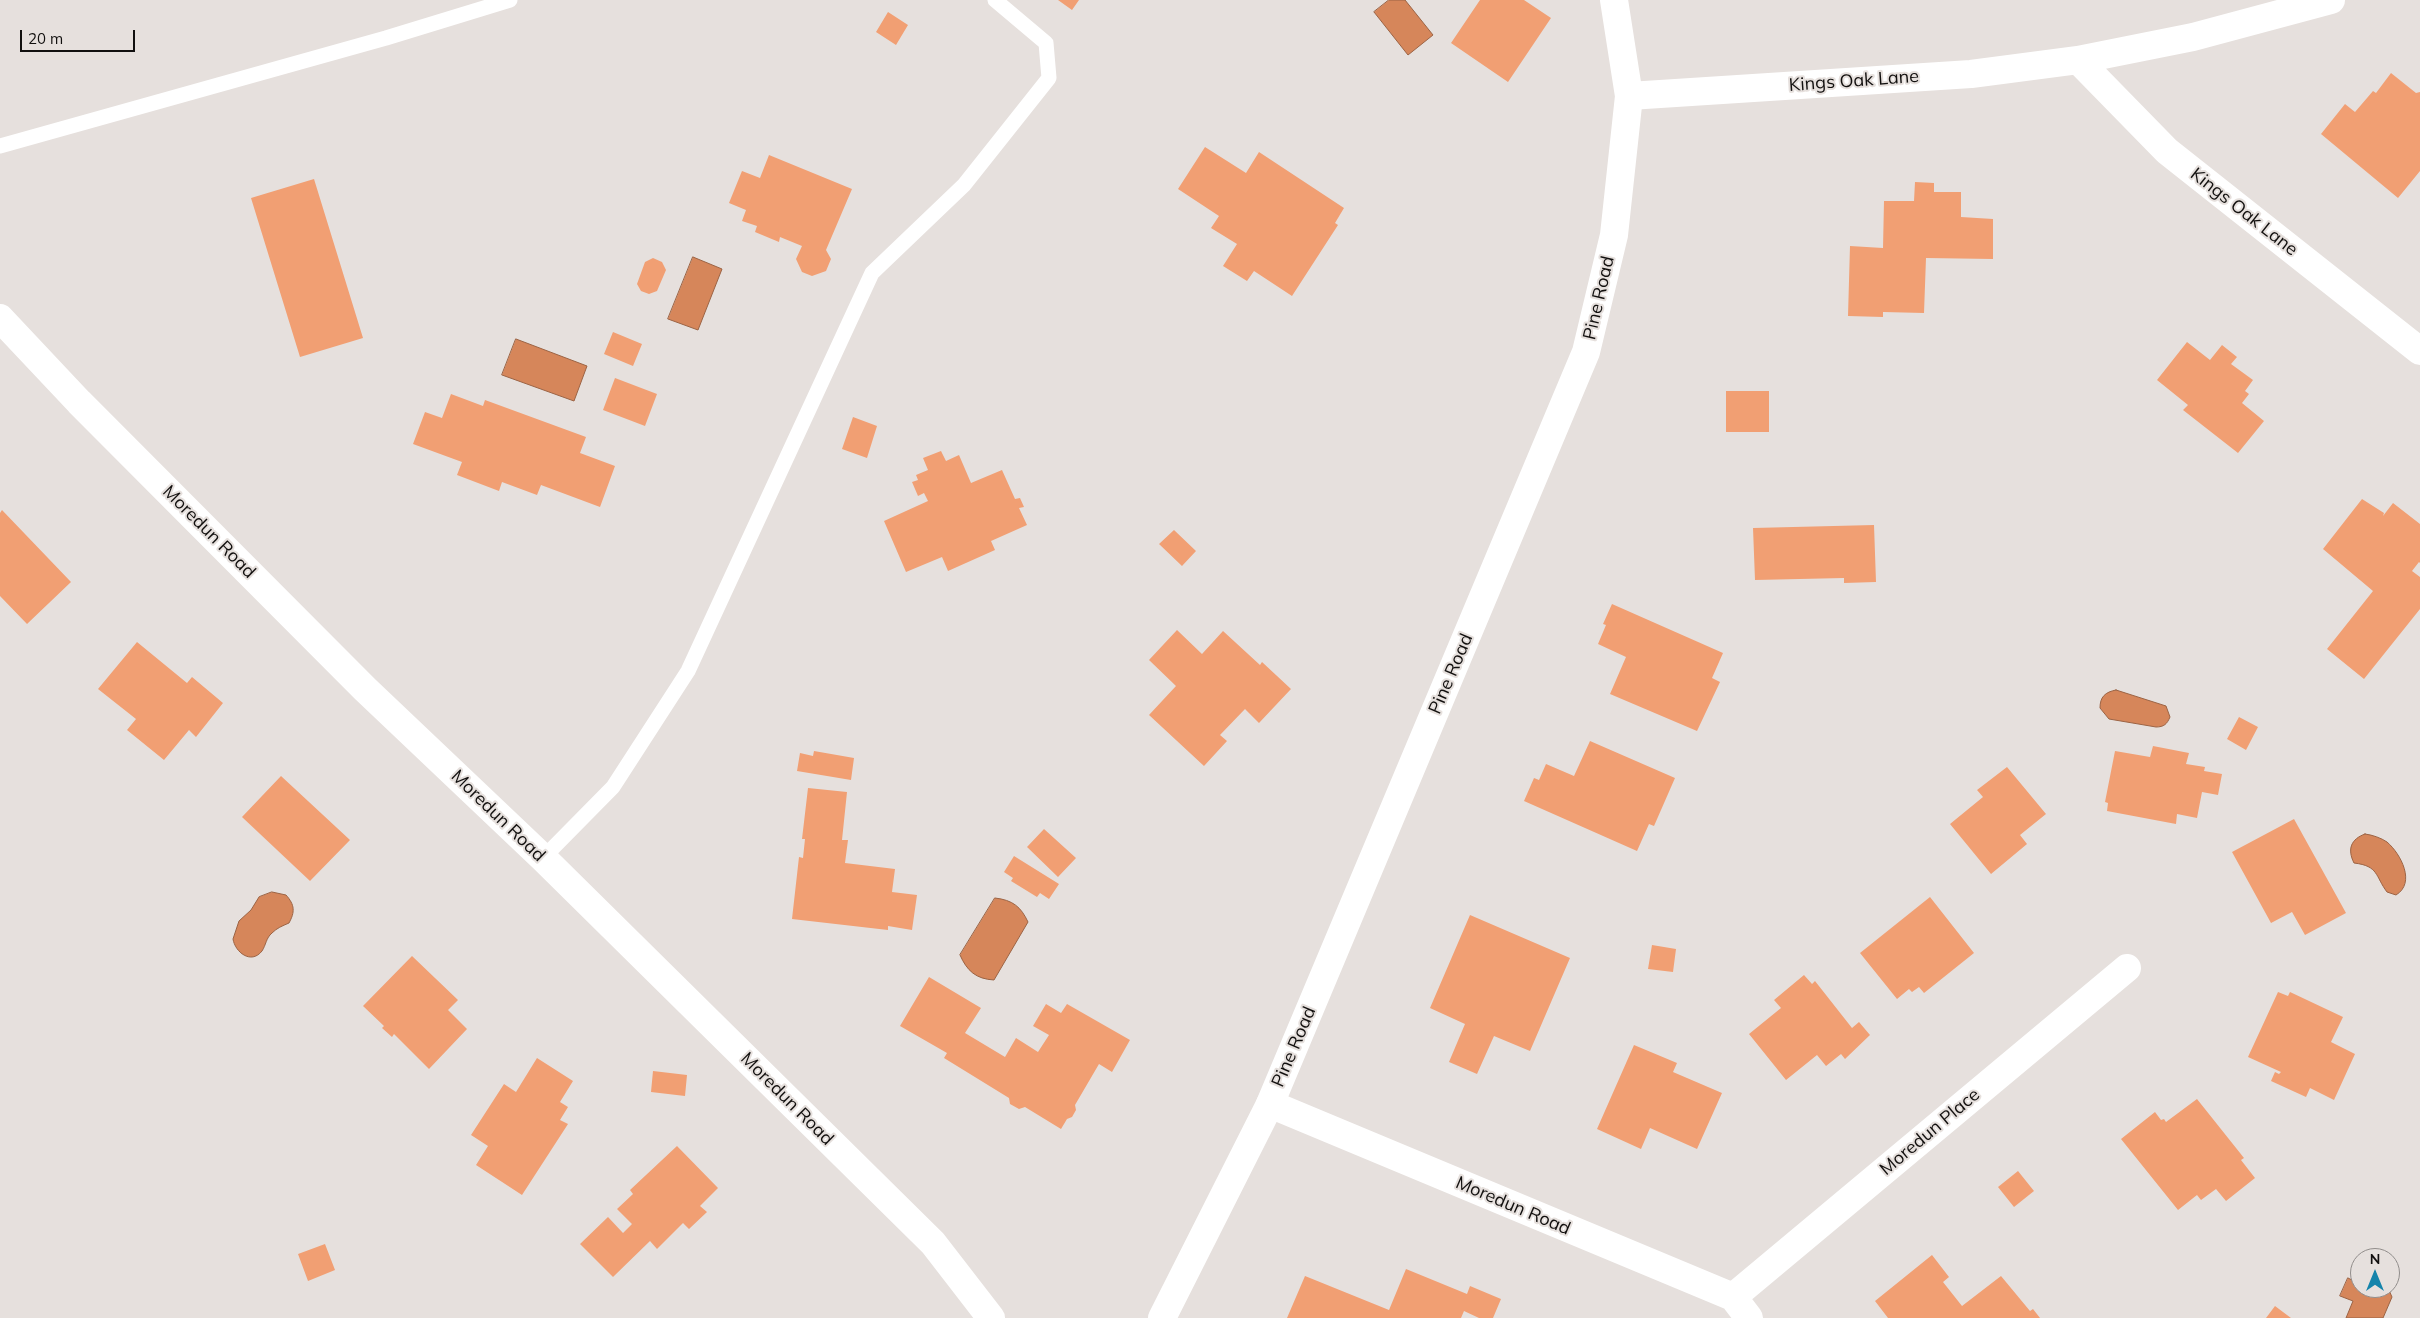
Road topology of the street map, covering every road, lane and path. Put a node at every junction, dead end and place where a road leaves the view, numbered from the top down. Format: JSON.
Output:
{"nodes":[{"id":1,"x":510,"y":0,"type":"edge"},
{"id":2,"x":995,"y":0,"type":"edge"},
{"id":3,"x":1614,"y":0,"type":"edge"},
{"id":4,"x":2331,"y":0,"type":"edge"},
{"id":5,"x":2078,"y":60,"type":"junction"},
{"id":6,"x":1629,"y":96,"type":"junction"},
{"id":7,"x":0,"y":146,"type":"edge"},
{"id":8,"x":5,"y":335,"type":"edge"},
{"id":9,"x":2420,"y":351,"type":"edge"},
{"id":10,"x":543,"y":858,"type":"junction"},
{"id":11,"x":2127,"y":968,"type":"dead end"},
{"id":12,"x":1270,"y":1104,"type":"junction"},
{"id":13,"x":1741,"y":1307,"type":"edge"},
{"id":14,"x":991,"y":1318,"type":"edge"},
{"id":15,"x":1162,"y":1318,"type":"edge"}],
"edges":[{"from":1,"to":7,"type":"lane"},
{"from":2,"to":10,"type":"lane"},
{"from":3,"to":6,"type":"street","name":"Pine Road"},
{"from":4,"to":5,"type":"street","name":"Kings Oak Lane"},
{"from":5,"to":6,"type":"street","name":"Kings Oak Lane"},
{"from":5,"to":9,"type":"street","name":"Kings Oak Lane"},
{"from":6,"to":12,"type":"street","name":"Pine Road"},
{"from":8,"to":10,"type":"street","name":"Moredun Road"},
{"from":10,"to":14,"type":"street","name":"Moredun Road"},
{"from":11,"to":13,"type":"street","name":"Moredun Place"},
{"from":12,"to":13,"type":"street","name":"Moredun Road"},
{"from":12,"to":15,"type":"street","name":"Pine Road"}]}
